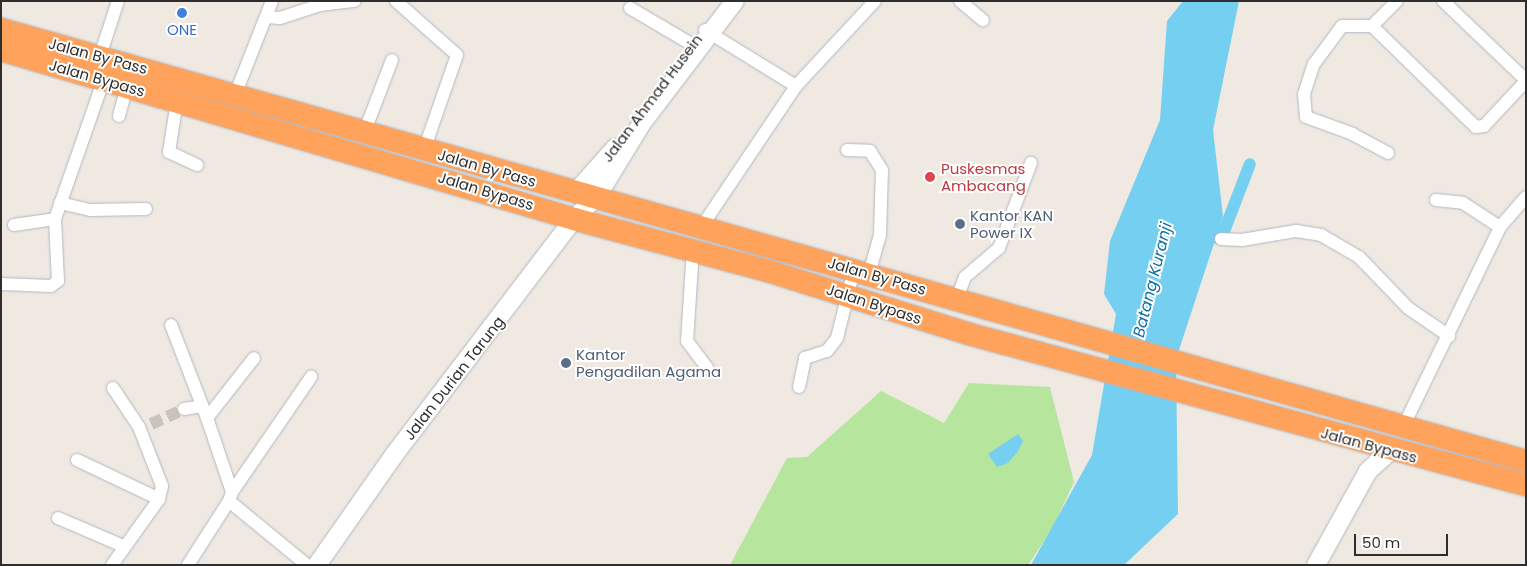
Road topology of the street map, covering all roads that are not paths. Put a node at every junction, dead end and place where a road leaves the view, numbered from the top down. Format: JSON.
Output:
{"nodes":[{"id":1,"x":272,"y":1,"type":"edge"},
{"id":2,"x":355,"y":1,"type":"edge"},
{"id":3,"x":396,"y":1,"type":"edge"},
{"id":4,"x":724,"y":1,"type":"edge"},
{"id":5,"x":735,"y":1,"type":"edge"},
{"id":6,"x":875,"y":1,"type":"edge"},
{"id":7,"x":960,"y":1,"type":"edge"},
{"id":8,"x":1397,"y":1,"type":"edge"},
{"id":9,"x":1443,"y":1,"type":"edge"},
{"id":10,"x":116,"y":2,"type":"edge"},
{"id":11,"x":630,"y":8,"type":"dead end"},
{"id":12,"x":266,"y":16,"type":"junction"},
{"id":13,"x":983,"y":20,"type":"dead end"},
{"id":14,"x":1372,"y":26,"type":"junction"},
{"id":15,"x":1,"y":29,"type":"edge"},
{"id":16,"x":707,"y":31,"type":"junction"},
{"id":17,"x":691,"y":44,"type":"junction"},
{"id":18,"x":1,"y":50,"type":"edge"},
{"id":19,"x":100,"y":56,"type":"junction"},
{"id":20,"x":392,"y":60,"type":"dead end"},
{"id":21,"x":104,"y":79,"type":"junction"},
{"id":22,"x":1526,"y":81,"type":"edge"},
{"id":23,"x":127,"y":86,"type":"junction"},
{"id":24,"x":796,"y":86,"type":"junction"},
{"id":25,"x":226,"y":100,"type":"junction"},
{"id":26,"x":177,"y":101,"type":"junction"},
{"id":27,"x":119,"y":116,"type":"dead end"},
{"id":28,"x":364,"y":133,"type":"junction"},
{"id":29,"x":424,"y":150,"type":"junction"},
{"id":30,"x":847,"y":150,"type":"dead end"},
{"id":31,"x":1388,"y":153,"type":"dead end"},
{"id":32,"x":1031,"y":163,"type":"dead end"},
{"id":33,"x":197,"y":165,"type":"dead end"},
{"id":34,"x":587,"y":194,"type":"junction"},
{"id":35,"x":1526,"y":197,"type":"edge"},
{"id":36,"x":1436,"y":200,"type":"dead end"},
{"id":37,"x":60,"y":203,"type":"junction"},
{"id":38,"x":146,"y":208,"type":"dead end"},
{"id":39,"x":55,"y":219,"type":"junction"},
{"id":40,"x":574,"y":219,"type":"junction"},
{"id":41,"x":14,"y":225,"type":"dead end"},
{"id":42,"x":702,"y":226,"type":"junction"},
{"id":43,"x":1500,"y":227,"type":"junction"},
{"id":44,"x":1221,"y":239,"type":"dead end"},
{"id":45,"x":693,"y":249,"type":"junction"},
{"id":46,"x":862,"y":272,"type":"junction"},
{"id":47,"x":1,"y":284,"type":"edge"},
{"id":48,"x":848,"y":295,"type":"junction"},
{"id":49,"x":966,"y":300,"type":"junction"},
{"id":50,"x":171,"y":325,"type":"dead end"},
{"id":51,"x":1448,"y":336,"type":"junction"},
{"id":52,"x":254,"y":358,"type":"dead end"},
{"id":53,"x":707,"y":368,"type":"dead end"},
{"id":54,"x":311,"y":377,"type":"dead end"},
{"id":55,"x":799,"y":387,"type":"dead end"},
{"id":56,"x":114,"y":388,"type":"dead end"},
{"id":57,"x":202,"y":406,"type":"junction"},
{"id":58,"x":184,"y":409,"type":"tunnel mouth"},
{"id":59,"x":207,"y":418,"type":"junction"},
{"id":60,"x":1404,"y":425,"type":"junction"},
{"id":61,"x":1390,"y":451,"type":"junction"},
{"id":62,"x":77,"y":460,"type":"dead end"},
{"id":63,"x":1526,"y":462,"type":"edge"},
{"id":64,"x":1526,"y":485,"type":"edge"},
{"id":65,"x":231,"y":496,"type":"junction"},
{"id":66,"x":159,"y":499,"type":"junction"},
{"id":67,"x":58,"y":518,"type":"dead end"},
{"id":68,"x":124,"y":546,"type":"junction"},
{"id":69,"x":1319,"y":564,"type":"edge"},
{"id":70,"x":112,"y":565,"type":"edge"},
{"id":71,"x":188,"y":565,"type":"edge"},
{"id":72,"x":307,"y":565,"type":"edge"},
{"id":73,"x":317,"y":565,"type":"edge"}],
"edges":[{"from":1,"to":12,"type":"street"},
{"from":2,"to":12,"type":"street"},
{"from":3,"to":29,"type":"street"},
{"from":4,"to":16,"type":"street","name":"Jalan Ahmad Husein"},
{"from":5,"to":16,"type":"street","name":"Jalan Ahmad Husein"},
{"from":6,"to":24,"type":"street"},
{"from":7,"to":13,"type":"street"},
{"from":8,"to":14,"type":"street"},
{"from":9,"to":22,"type":"street"},
{"from":10,"to":19,"type":"street"},
{"from":11,"to":17,"type":"street"},
{"from":12,"to":25,"type":"street"},
{"from":14,"to":22,"type":"street"},
{"from":14,"to":31,"type":"street"},
{"from":15,"to":19,"type":"highway","name":"Jalan By Pass"},
{"from":16,"to":17,"type":"street","name":"Jalan Ahmad Husein"},
{"from":16,"to":24,"type":"street"},
{"from":16,"to":34,"type":"street","name":"Jalan Ahmad Husein"},
{"from":17,"to":34,"type":"street","name":"Jalan Ahmad Husein"},
{"from":18,"to":21,"type":"highway","name":"Jalan Bypass"},
{"from":19,"to":25,"type":"highway","name":"Jalan By Pass"},
{"from":20,"to":28,"type":"street"},
{"from":21,"to":23,"type":"highway","name":"Jalan Bypass"},
{"from":21,"to":37,"type":"street"},
{"from":23,"to":26,"type":"highway","name":"Jalan Bypass"},
{"from":23,"to":27,"type":"street"},
{"from":24,"to":42,"type":"street"},
{"from":25,"to":26,"type":"highway","name":"Jalan Bypass"},
{"from":25,"to":28,"type":"highway","name":"Jalan By Pass"},
{"from":25,"to":40,"type":"highway","name":"Jalan Bypass"},
{"from":26,"to":33,"type":"street"},
{"from":28,"to":29,"type":"highway","name":"Jalan By Pass"},
{"from":29,"to":34,"type":"highway","name":"Jalan By Pass"},
{"from":30,"to":46,"type":"street"},
{"from":32,"to":49,"type":"street"},
{"from":34,"to":40,"type":"street","name":"Jalan Durian Tarung"},
{"from":34,"to":42,"type":"highway","name":"Jalan By Pass"},
{"from":35,"to":43,"type":"street"},
{"from":36,"to":43,"type":"street"},
{"from":37,"to":38,"type":"street"},
{"from":37,"to":39,"type":"street"},
{"from":39,"to":41,"type":"street"},
{"from":39,"to":47,"type":"street"},
{"from":40,"to":45,"type":"highway","name":"Jalan Bypass"},
{"from":40,"to":73,"type":"street","name":"Jalan Durian Tarung"},
{"from":42,"to":46,"type":"highway","name":"Jalan By Pass"},
{"from":43,"to":51,"type":"street"},
{"from":44,"to":51,"type":"street"},
{"from":45,"to":48,"type":"highway","name":"Jalan Bypass"},
{"from":45,"to":53,"type":"street"},
{"from":46,"to":48,"type":"street"},
{"from":46,"to":49,"type":"highway","name":"Jalan By Pass"},
{"from":48,"to":55,"type":"street"},
{"from":48,"to":61,"type":"highway","name":"Jalan Bypass"},
{"from":49,"to":60,"type":"highway","name":"Jalan By Pass"},
{"from":50,"to":57,"type":"street"},
{"from":51,"to":60,"type":"street"},
{"from":52,"to":59,"type":"street"},
{"from":54,"to":65,"type":"street"},
{"from":56,"to":66,"type":"street"},
{"from":57,"to":58,"type":"street"},
{"from":57,"to":59,"type":"street"},
{"from":59,"to":65,"type":"street"},
{"from":60,"to":63,"type":"highway","name":"Jalan By Pass"},
{"from":61,"to":64,"type":"highway","name":"Jalan Bypass"},
{"from":61,"to":69,"type":"street"},
{"from":62,"to":66,"type":"street"},
{"from":65,"to":71,"type":"street"},
{"from":65,"to":72,"type":"street"},
{"from":66,"to":68,"type":"street"},
{"from":67,"to":68,"type":"street"},
{"from":68,"to":70,"type":"street"}]}
